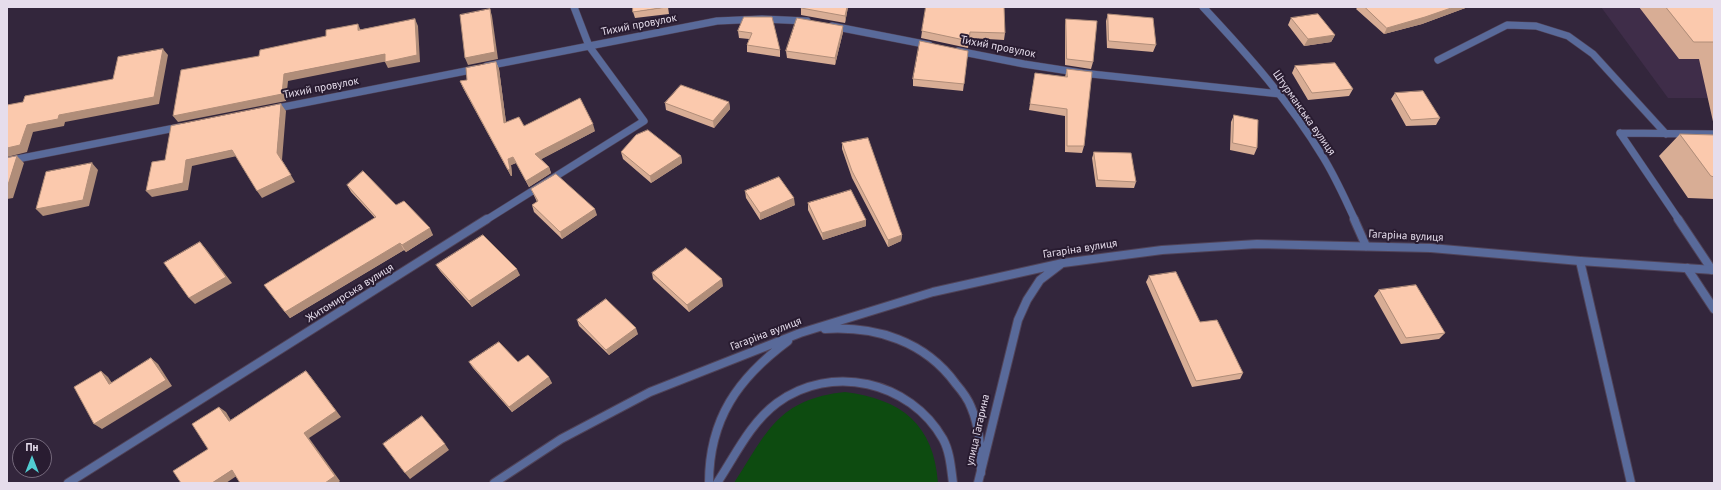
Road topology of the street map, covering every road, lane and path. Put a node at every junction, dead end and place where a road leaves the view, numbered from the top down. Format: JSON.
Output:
{"nodes":[{"id":1,"x":574,"y":7,"type":"edge"},
{"id":2,"x":1203,"y":7,"type":"edge"},
{"id":3,"x":811,"y":21,"type":"edge"},
{"id":4,"x":826,"y":24,"type":"edge"},
{"id":5,"x":589,"y":46,"type":"junction"},
{"id":6,"x":933,"y":46,"type":"edge"},
{"id":7,"x":948,"y":49,"type":"edge"},
{"id":8,"x":1438,"y":60,"type":"dead end"},
{"id":9,"x":1280,"y":94,"type":"junction"},
{"id":10,"x":263,"y":111,"type":"edge"},
{"id":11,"x":185,"y":126,"type":"edge"},
{"id":12,"x":1666,"y":134,"type":"junction"},
{"id":13,"x":1714,"y":134,"type":"edge"},
{"id":14,"x":7,"y":161,"type":"edge"},
{"id":15,"x":1366,"y":246,"type":"junction"},
{"id":16,"x":1580,"y":261,"type":"junction"},
{"id":17,"x":1063,"y":263,"type":"junction"},
{"id":18,"x":1687,"y":268,"type":"junction"},
{"id":19,"x":1713,"y":270,"type":"edge"},
{"id":20,"x":1714,"y":309,"type":"edge"},
{"id":21,"x":800,"y":333,"type":"junction"},
{"id":22,"x":980,"y":478,"type":"edge"},
{"id":23,"x":68,"y":483,"type":"edge"},
{"id":24,"x":494,"y":483,"type":"edge"},
{"id":25,"x":709,"y":483,"type":"edge"},
{"id":26,"x":717,"y":483,"type":"edge"},
{"id":27,"x":952,"y":483,"type":"edge"},
{"id":28,"x":1631,"y":483,"type":"edge"}],
"edges":[{"from":1,"to":5,"type":"street"},
{"from":2,"to":9,"type":"street","name":"Штурманська вулиця"},
{"from":3,"to":5,"type":"street","name":"Тихий провулок"},
{"from":4,"to":6,"type":"street"},
{"from":5,"to":10,"type":"street","name":"Тихий провулок"},
{"from":5,"to":23,"type":"street","name":"Житомирська вулиця"},
{"from":7,"to":9,"type":"street","name":"Тихий провулок"},
{"from":8,"to":12,"type":"street"},
{"from":9,"to":15,"type":"street","name":"Штурманська вулиця"},
{"from":11,"to":14,"type":"street"},
{"from":12,"to":13,"type":"street"},
{"from":12,"to":19,"type":"street"},
{"from":15,"to":16,"type":"street","name":"Гагаріна вулиця"},
{"from":15,"to":17,"type":"street","name":"Гагаріна вулиця"},
{"from":16,"to":18,"type":"street","name":"Гагаріна вулиця"},
{"from":16,"to":28,"type":"street"},
{"from":17,"to":21,"type":"street","name":"Гагаріна вулиця"},
{"from":17,"to":22,"type":"street","name":"улица Гагарина"},
{"from":18,"to":19,"type":"street","name":"Гагаріна вулиця"},
{"from":18,"to":20,"type":"street"},
{"from":21,"to":22,"type":"street","name":"улица Гагарина"},
{"from":21,"to":24,"type":"street","name":"Гагаріна вулиця"},
{"from":21,"to":25,"type":"street"},
{"from":26,"to":27,"type":"street"}]}
